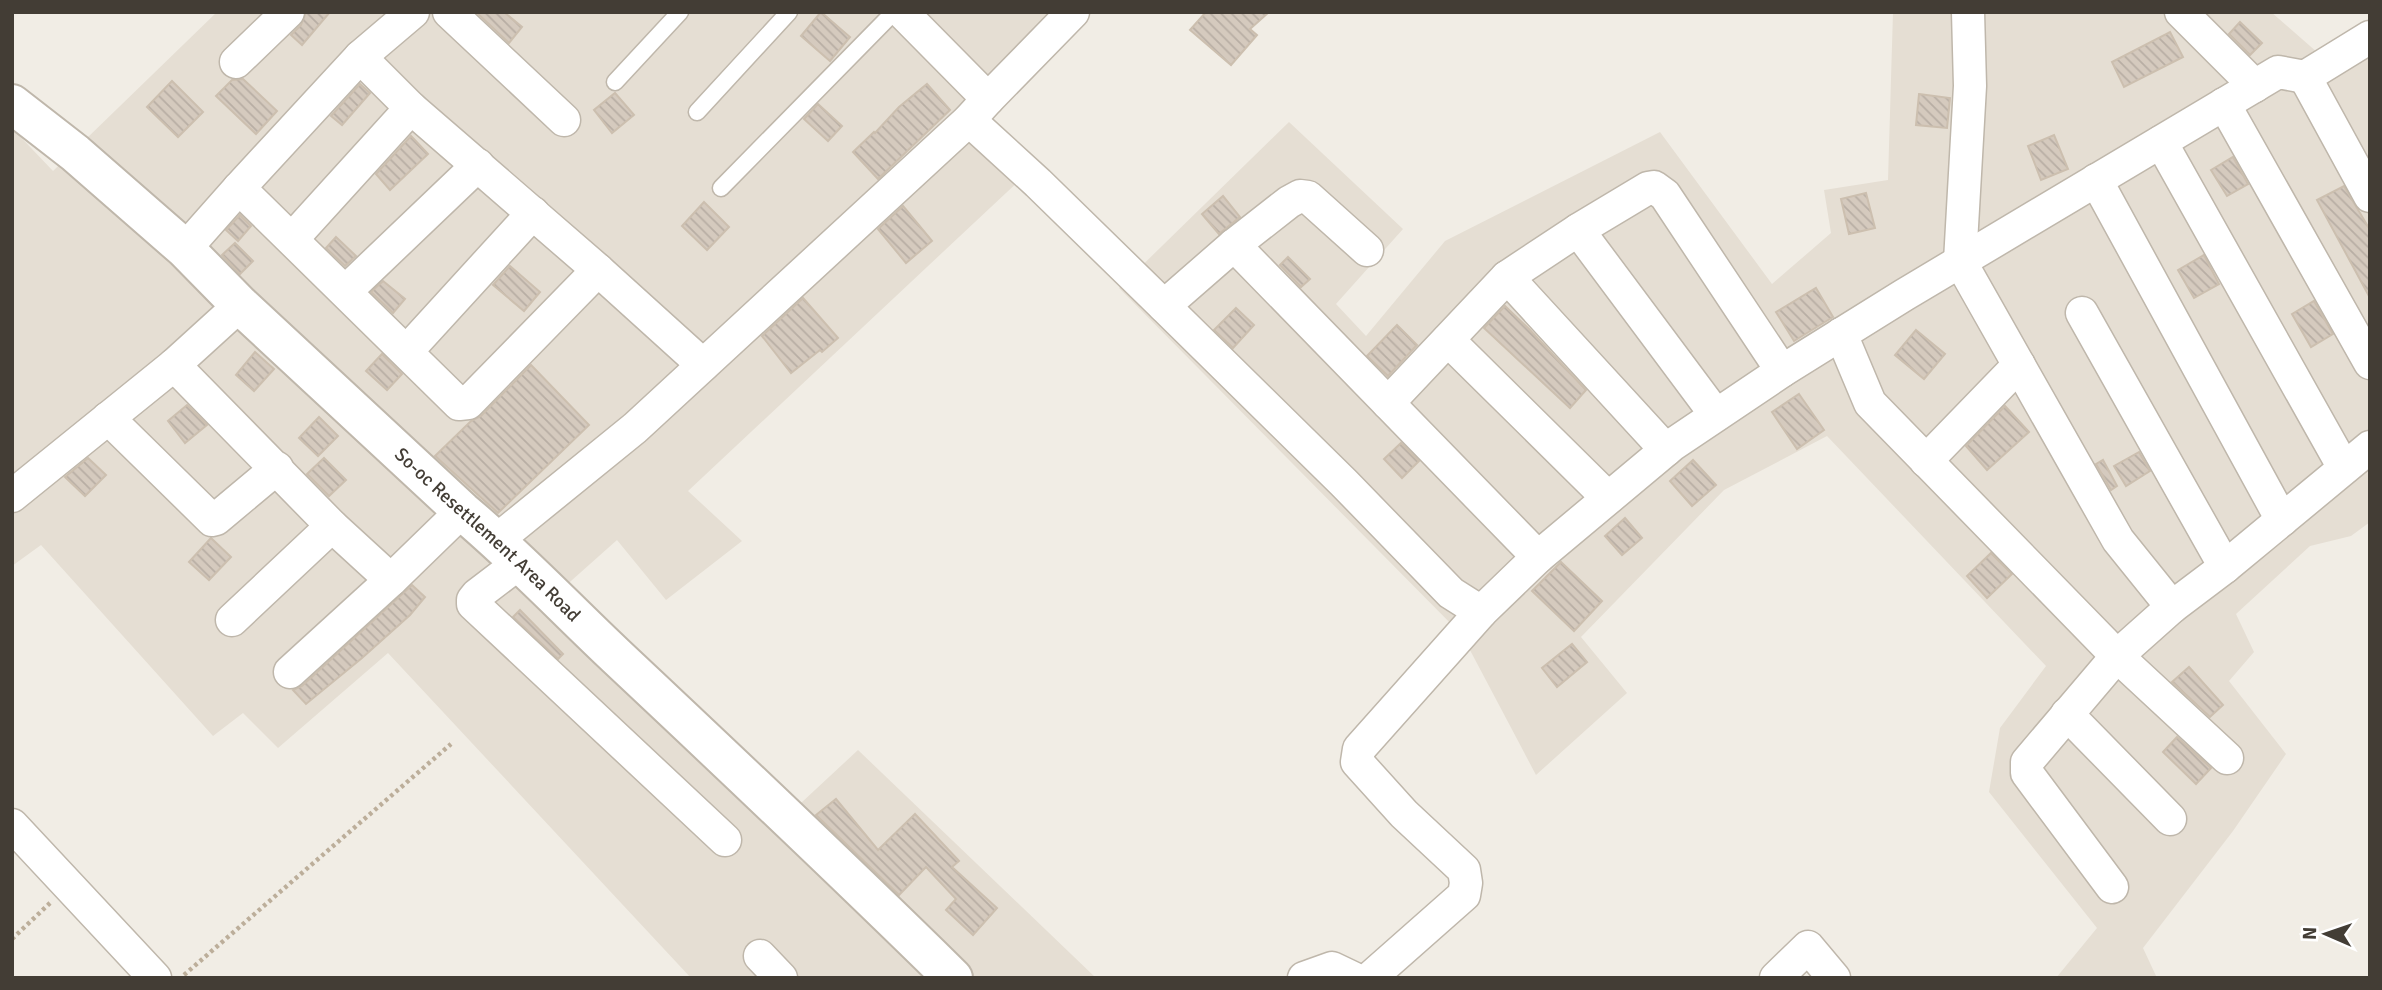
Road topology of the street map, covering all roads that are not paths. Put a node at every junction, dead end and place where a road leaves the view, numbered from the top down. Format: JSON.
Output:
{"nodes":[{"id":1,"x":288,"y":12,"type":"edge"},
{"id":2,"x":413,"y":12,"type":"edge"},
{"id":3,"x":449,"y":12,"type":"edge"},
{"id":4,"x":680,"y":12,"type":"edge"},
{"id":5,"x":789,"y":12,"type":"edge"},
{"id":6,"x":894,"y":12,"type":"edge"},
{"id":7,"x":902,"y":12,"type":"edge"},
{"id":8,"x":1073,"y":12,"type":"edge"},
{"id":9,"x":1968,"y":12,"type":"edge"},
{"id":10,"x":2181,"y":12,"type":"edge"},
{"id":11,"x":2370,"y":37,"type":"edge"},
{"id":12,"x":360,"y":57,"type":"junction"},
{"id":13,"x":236,"y":62,"type":"dead end"},
{"id":14,"x":2305,"y":77,"type":"junction"},
{"id":15,"x":615,"y":82,"type":"dead end"},
{"id":16,"x":2255,"y":86,"type":"junction"},
{"id":17,"x":12,"y":104,"type":"edge"},
{"id":18,"x":2224,"y":104,"type":"junction"},
{"id":19,"x":411,"y":108,"type":"junction"},
{"id":20,"x":979,"y":109,"type":"junction"},
{"id":21,"x":697,"y":112,"type":"dead end"},
{"id":22,"x":565,"y":120,"type":"dead end"},
{"id":23,"x":2161,"y":142,"type":"junction"},
{"id":24,"x":478,"y":165,"type":"junction"},
{"id":25,"x":2096,"y":180,"type":"junction"},
{"id":26,"x":239,"y":188,"type":"junction"},
{"id":27,"x":720,"y":188,"type":"dead end"},
{"id":28,"x":2370,"y":196,"type":"edge"},
{"id":29,"x":533,"y":213,"type":"junction"},
{"id":30,"x":1578,"y":230,"type":"junction"},
{"id":31,"x":292,"y":239,"type":"junction"},
{"id":32,"x":1234,"y":245,"type":"junction"},
{"id":33,"x":185,"y":249,"type":"junction"},
{"id":34,"x":1367,"y":250,"type":"dead end"},
{"id":35,"x":1960,"y":261,"type":"junction"},
{"id":36,"x":598,"y":270,"type":"junction"},
{"id":37,"x":1507,"y":277,"type":"junction"},
{"id":38,"x":346,"y":291,"type":"junction"},
{"id":39,"x":240,"y":305,"type":"junction"},
{"id":40,"x":1164,"y":306,"type":"junction"},
{"id":41,"x":2082,"y":313,"type":"dead end"},
{"id":42,"x":1841,"y":334,"type":"junction"},
{"id":43,"x":1448,"y":340,"type":"junction"},
{"id":44,"x":407,"y":351,"type":"junction"},
{"id":45,"x":2370,"y":363,"type":"edge"},
{"id":46,"x":174,"y":365,"type":"junction"},
{"id":47,"x":703,"y":365,"type":"junction"},
{"id":48,"x":2019,"y":365,"type":"junction"},
{"id":49,"x":1782,"y":371,"type":"junction"},
{"id":50,"x":1388,"y":403,"type":"junction"},
{"id":51,"x":1716,"y":415,"type":"junction"},
{"id":52,"x":108,"y":418,"type":"junction"},
{"id":53,"x":2370,"y":447,"type":"edge"},
{"id":54,"x":1666,"y":450,"type":"junction"},
{"id":55,"x":1926,"y":461,"type":"junction"},
{"id":56,"x":277,"y":468,"type":"junction"},
{"id":57,"x":2344,"y":468,"type":"junction"},
{"id":58,"x":12,"y":496,"type":"edge"},
{"id":59,"x":1608,"y":498,"type":"junction"},
{"id":60,"x":462,"y":511,"type":"junction"},
{"id":61,"x":2282,"y":520,"type":"junction"},
{"id":62,"x":332,"y":526,"type":"junction"},
{"id":63,"x":508,"y":551,"type":"junction"},
{"id":64,"x":1538,"y":557,"type":"junction"},
{"id":65,"x":2225,"y":567,"type":"junction"},
{"id":66,"x":391,"y":580,"type":"junction"},
{"id":67,"x":2172,"y":607,"type":"junction"},
{"id":68,"x":1481,"y":612,"type":"junction"},
{"id":69,"x":232,"y":620,"type":"dead end"},
{"id":70,"x":2118,"y":656,"type":"junction"},
{"id":71,"x":290,"y":672,"type":"dead end"},
{"id":72,"x":2067,"y":714,"type":"junction"},
{"id":73,"x":2227,"y":758,"type":"dead end"},
{"id":74,"x":2170,"y":819,"type":"dead end"},
{"id":75,"x":12,"y":825,"type":"edge"},
{"id":76,"x":725,"y":840,"type":"dead end"},
{"id":77,"x":2112,"y":887,"type":"dead end"},
{"id":78,"x":155,"y":978,"type":"edge"},
{"id":79,"x":953,"y":978,"type":"edge"},
{"id":80,"x":1304,"y":978,"type":"edge"},
{"id":81,"x":1353,"y":978,"type":"edge"},
{"id":82,"x":1370,"y":978,"type":"edge"},
{"id":83,"x":1776,"y":978,"type":"edge"},
{"id":84,"x":1834,"y":978,"type":"edge"}],
"edges":[{"from":1,"to":13,"type":"street"},
{"from":2,"to":12,"type":"street"},
{"from":3,"to":22,"type":"street"},
{"from":4,"to":15,"type":"lane"},
{"from":5,"to":21,"type":"lane"},
{"from":6,"to":27,"type":"lane"},
{"from":7,"to":20,"type":"street"},
{"from":8,"to":20,"type":"street"},
{"from":9,"to":35,"type":"street"},
{"from":10,"to":16,"type":"street"},
{"from":11,"to":14,"type":"street"},
{"from":12,"to":19,"type":"street"},
{"from":12,"to":26,"type":"street"},
{"from":14,"to":16,"type":"street"},
{"from":14,"to":28,"type":"street"},
{"from":16,"to":18,"type":"street"},
{"from":17,"to":33,"type":"street","name":"So-oc Resettlement Area Road"},
{"from":18,"to":23,"type":"street"},
{"from":18,"to":45,"type":"street"},
{"from":19,"to":24,"type":"street"},
{"from":19,"to":31,"type":"street"},
{"from":20,"to":40,"type":"street"},
{"from":20,"to":47,"type":"street"},
{"from":23,"to":25,"type":"street"},
{"from":23,"to":57,"type":"street"},
{"from":24,"to":29,"type":"street"},
{"from":24,"to":38,"type":"street"},
{"from":25,"to":35,"type":"street"},
{"from":25,"to":61,"type":"street"},
{"from":26,"to":31,"type":"street"},
{"from":26,"to":33,"type":"street"},
{"from":29,"to":36,"type":"street"},
{"from":29,"to":44,"type":"street"},
{"from":30,"to":37,"type":"street"},
{"from":30,"to":49,"type":"street"},
{"from":30,"to":51,"type":"street"},
{"from":31,"to":38,"type":"street"},
{"from":32,"to":34,"type":"street"},
{"from":32,"to":40,"type":"street"},
{"from":32,"to":50,"type":"street"},
{"from":33,"to":39,"type":"street","name":"So-oc Resettlement Area Road"},
{"from":35,"to":42,"type":"street"},
{"from":35,"to":48,"type":"street"},
{"from":36,"to":44,"type":"street"},
{"from":36,"to":47,"type":"street"},
{"from":37,"to":43,"type":"street"},
{"from":37,"to":54,"type":"street"},
{"from":38,"to":44,"type":"street"},
{"from":39,"to":46,"type":"street"},
{"from":39,"to":60,"type":"street","name":"So-oc Resettlement Area Road"},
{"from":40,"to":68,"type":"street"},
{"from":41,"to":65,"type":"street"},
{"from":42,"to":49,"type":"street"},
{"from":42,"to":55,"type":"street"},
{"from":43,"to":50,"type":"street"},
{"from":43,"to":59,"type":"street"},
{"from":46,"to":52,"type":"street"},
{"from":46,"to":56,"type":"street"},
{"from":47,"to":63,"type":"street"},
{"from":48,"to":55,"type":"street"},
{"from":48,"to":67,"type":"street"},
{"from":49,"to":51,"type":"street"},
{"from":50,"to":64,"type":"street"},
{"from":51,"to":54,"type":"street"},
{"from":52,"to":56,"type":"street"},
{"from":52,"to":58,"type":"street"},
{"from":53,"to":57,"type":"street"},
{"from":54,"to":59,"type":"street"},
{"from":55,"to":70,"type":"street"},
{"from":56,"to":62,"type":"street"},
{"from":57,"to":61,"type":"street"},
{"from":59,"to":64,"type":"street"},
{"from":60,"to":63,"type":"street","name":"So-oc Resettlement Area Road"},
{"from":60,"to":66,"type":"street"},
{"from":61,"to":65,"type":"street"},
{"from":62,"to":66,"type":"street"},
{"from":62,"to":69,"type":"street"},
{"from":63,"to":76,"type":"street"},
{"from":63,"to":79,"type":"street","name":"So-oc Resettlement Area Road"},
{"from":64,"to":68,"type":"street"},
{"from":65,"to":67,"type":"street"},
{"from":66,"to":71,"type":"street"},
{"from":67,"to":70,"type":"street"},
{"from":68,"to":82,"type":"street"},
{"from":70,"to":72,"type":"street"},
{"from":70,"to":73,"type":"street"},
{"from":72,"to":74,"type":"street"},
{"from":72,"to":77,"type":"street"},
{"from":75,"to":78,"type":"street"},
{"from":80,"to":81,"type":"street"},
{"from":83,"to":84,"type":"street"}]}
